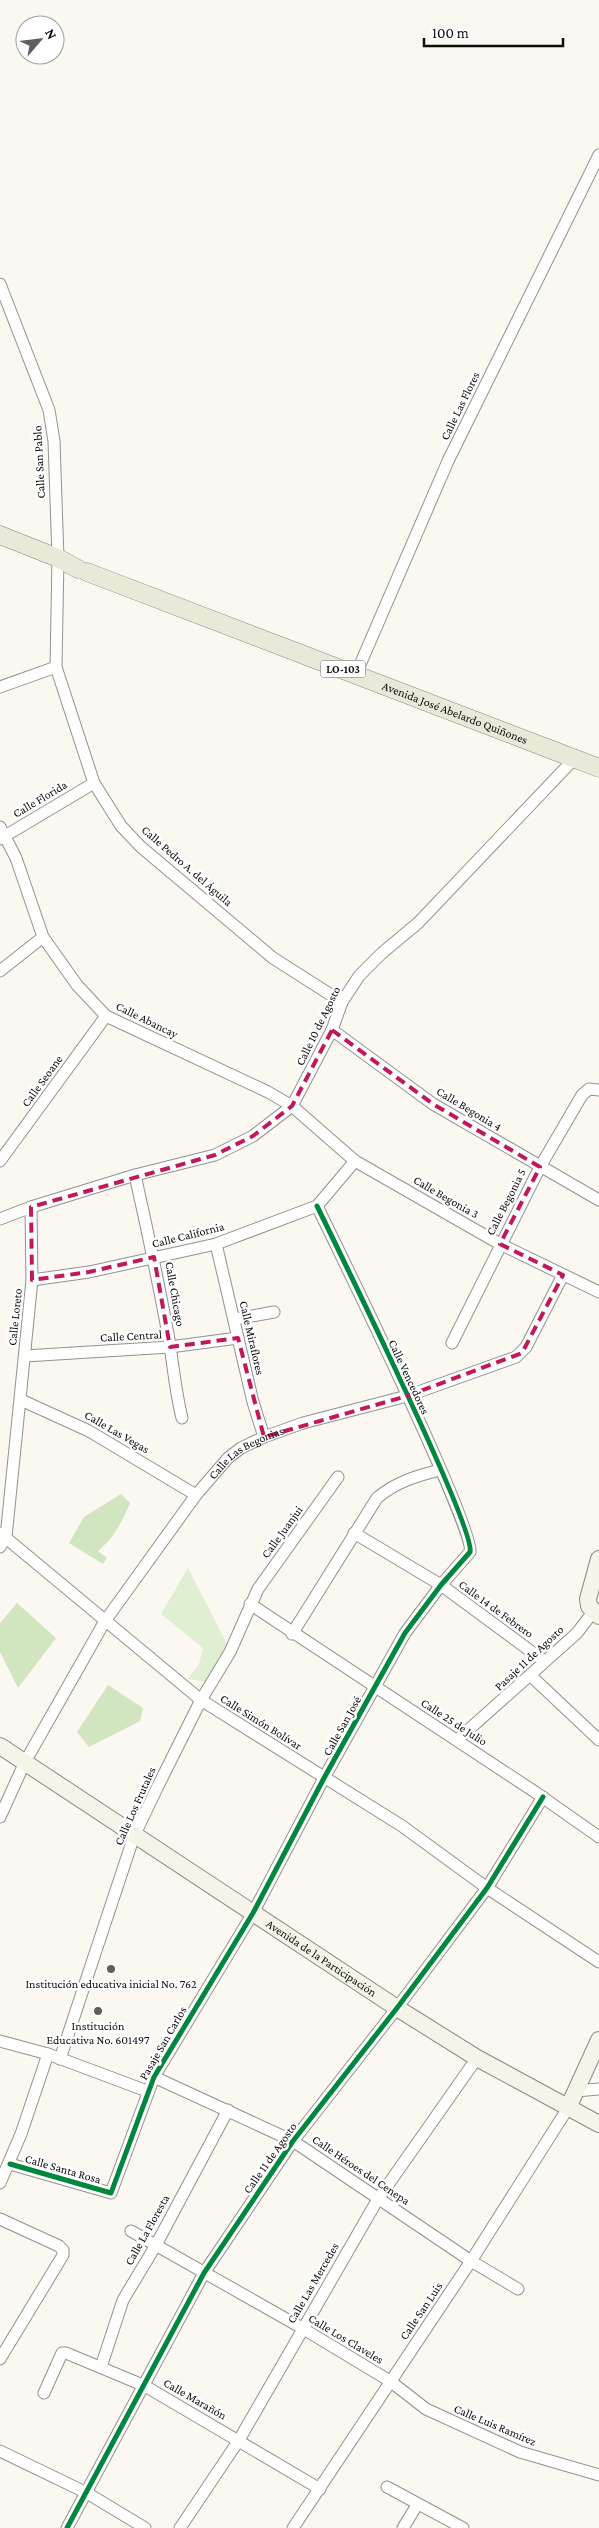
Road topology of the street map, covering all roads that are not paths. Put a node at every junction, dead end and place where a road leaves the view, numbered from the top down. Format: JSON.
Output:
{"nodes":[{"id":1,"x":599,"y":155,"type":"edge"},
{"id":2,"x":0,"y":284,"type":"edge"},
{"id":3,"x":0,"y":535,"type":"edge"},
{"id":4,"x":58,"y":558,"type":"junction"},
{"id":5,"x":56,"y":667,"type":"junction"},
{"id":6,"x":356,"y":674,"type":"junction"},
{"id":7,"x":0,"y":687,"type":"edge"},
{"id":8,"x":575,"y":758,"type":"junction"},
{"id":9,"x":599,"y":768,"type":"edge"},
{"id":10,"x":94,"y":783,"type":"junction"},
{"id":11,"x":2,"y":834,"type":"edge"},
{"id":12,"x":43,"y":937,"type":"junction"},
{"id":13,"x":0,"y":970,"type":"edge"},
{"id":14,"x":342,"y":1002,"type":"junction"},
{"id":15,"x":106,"y":1016,"type":"junction"},
{"id":16,"x":332,"y":1030,"type":"junction"},
{"id":17,"x":599,"y":1090,"type":"edge"},
{"id":18,"x":292,"y":1106,"type":"junction"},
{"id":19,"x":0,"y":1161,"type":"edge"},
{"id":20,"x":355,"y":1161,"type":"junction"},
{"id":21,"x":540,"y":1167,"type":"junction"},
{"id":22,"x":135,"y":1175,"type":"junction"},
{"id":23,"x":599,"y":1200,"type":"edge"},
{"id":24,"x":318,"y":1206,"type":"junction"},
{"id":25,"x":31,"y":1207,"type":"junction"},
{"id":26,"x":0,"y":1219,"type":"edge"},
{"id":27,"x":216,"y":1244,"type":"junction"},
{"id":28,"x":500,"y":1244,"type":"junction"},
{"id":29,"x":154,"y":1257,"type":"junction"},
{"id":30,"x":562,"y":1275,"type":"junction"},
{"id":31,"x":32,"y":1280,"type":"junction"},
{"id":32,"x":599,"y":1292,"type":"edge"},
{"id":33,"x":274,"y":1312,"type":"dead end"},
{"id":34,"x":235,"y":1319,"type":"junction"},
{"id":35,"x":238,"y":1338,"type":"junction"},
{"id":36,"x":452,"y":1343,"type":"dead end"},
{"id":37,"x":170,"y":1347,"type":"junction"},
{"id":38,"x":25,"y":1356,"type":"junction"},
{"id":39,"x":407,"y":1396,"type":"junction"},
{"id":40,"x":21,"y":1400,"type":"junction"},
{"id":41,"x":182,"y":1418,"type":"dead end"},
{"id":42,"x":264,"y":1436,"type":"junction"},
{"id":43,"x":440,"y":1470,"type":"junction"},
{"id":44,"x":338,"y":1477,"type":"dead end"},
{"id":45,"x":196,"y":1495,"type":"junction"},
{"id":46,"x":354,"y":1533,"type":"junction"},
{"id":47,"x":2,"y":1539,"type":"edge"},
{"id":48,"x":599,"y":1559,"type":"edge"},
{"id":49,"x":465,"y":1560,"type":"joint"},
{"id":50,"x":441,"y":1586,"type":"junction"},
{"id":51,"x":250,"y":1604,"type":"junction"},
{"id":52,"x":596,"y":1614,"type":"edge"},
{"id":53,"x":105,"y":1621,"type":"junction"},
{"id":54,"x":292,"y":1634,"type":"junction"},
{"id":55,"x":544,"y":1661,"type":"junction"},
{"id":56,"x":530,"y":1675,"type":"junction"},
{"id":57,"x":374,"y":1687,"type":"junction"},
{"id":58,"x":201,"y":1700,"type":"junction"},
{"id":59,"x":457,"y":1740,"type":"junction"},
{"id":60,"x":599,"y":1740,"type":"edge"},
{"id":61,"x":0,"y":1746,"type":"edge"},
{"id":62,"x":25,"y":1762,"type":"junction"},
{"id":63,"x":324,"y":1778,"type":"junction"},
{"id":64,"x":543,"y":1797,"type":"junction"},
{"id":65,"x":0,"y":1817,"type":"edge"},
{"id":66,"x":134,"y":1836,"type":"junction"},
{"id":67,"x":599,"y":1837,"type":"edge"},
{"id":68,"x":487,"y":1888,"type":"junction"},
{"id":69,"x":253,"y":1913,"type":"junction"},
{"id":70,"x":599,"y":1962,"type":"edge"},
{"id":71,"x":397,"y":2008,"type":"junction"},
{"id":72,"x":599,"y":2040,"type":"edge"},
{"id":73,"x":0,"y":2041,"type":"edge"},
{"id":74,"x":48,"y":2054,"type":"junction"},
{"id":75,"x":477,"y":2058,"type":"junction"},
{"id":76,"x":60,"y":2059,"type":"junction"},
{"id":77,"x":154,"y":2077,"type":"junction"},
{"id":78,"x":599,"y":2089,"type":"edge"},
{"id":79,"x":147,"y":2091,"type":"junction"},
{"id":80,"x":576,"y":2091,"type":"junction"},
{"id":81,"x":568,"y":2108,"type":"junction"},
{"id":82,"x":228,"y":2110,"type":"junction"},
{"id":83,"x":599,"y":2124,"type":"edge"},
{"id":84,"x":293,"y":2140,"type":"junction"},
{"id":85,"x":10,"y":2164,"type":"junction"},
{"id":86,"x":0,"y":2184,"type":"edge"},
{"id":87,"x":111,"y":2192,"type":"joint"},
{"id":88,"x":378,"y":2199,"type":"junction"},
{"id":89,"x":0,"y":2218,"type":"edge"},
{"id":90,"x":131,"y":2231,"type":"dead end"},
{"id":91,"x":156,"y":2245,"type":"junction"},
{"id":92,"x":471,"y":2261,"type":"junction"},
{"id":93,"x":204,"y":2273,"type":"junction"},
{"id":94,"x":518,"y":2289,"type":"dead end"},
{"id":95,"x":302,"y":2328,"type":"junction"},
{"id":96,"x":0,"y":2358,"type":"edge"},
{"id":97,"x":101,"y":2367,"type":"junction"},
{"id":98,"x":390,"y":2381,"type":"junction"},
{"id":99,"x":145,"y":2386,"type":"junction"},
{"id":100,"x":44,"y":2393,"type":"dead end"},
{"id":101,"x":239,"y":2440,"type":"junction"},
{"id":102,"x":0,"y":2451,"type":"edge"},
{"id":103,"x":599,"y":2475,"type":"edge"},
{"id":104,"x":387,"y":2487,"type":"dead end"},
{"id":105,"x":320,"y":2489,"type":"junction"},
{"id":106,"x":87,"y":2493,"type":"junction"},
{"id":107,"x":417,"y":2505,"type":"junction"},
{"id":108,"x":67,"y":2528,"type":"edge"},
{"id":109,"x":146,"y":2528,"type":"edge"},
{"id":110,"x":180,"y":2528,"type":"edge"},
{"id":111,"x":293,"y":2528,"type":"edge"},
{"id":112,"x":403,"y":2528,"type":"edge"},
{"id":113,"x":463,"y":2528,"type":"edge"}],
"edges":[{"from":1,"to":6,"type":"street","name":"Calle Las Flores"},
{"from":2,"to":4,"type":"street","name":"Calle San Pablo"},
{"from":3,"to":4,"type":"main road","name":"Avenida José Abelardo Quiñones","number":"LO-103"},
{"from":4,"to":5,"type":"street","name":"Calle Pedro A. del Águila"},
{"from":4,"to":6,"type":"main road","name":"Avenida José Abelardo Quiñones","number":"LO-103"},
{"from":5,"to":7,"type":"street"},
{"from":5,"to":10,"type":"street","name":"Calle Pedro A. del Águila"},
{"from":6,"to":8,"type":"main road","name":"Avenida José Abelardo Quiñones","number":"LO-103"},
{"from":8,"to":9,"type":"main road","name":"Avenida José Abelardo Quiñones","number":"LO-103"},
{"from":8,"to":14,"type":"street","name":"Calle 10 de Agosto"},
{"from":10,"to":11,"type":"street","name":"Calle Florida"},
{"from":10,"to":14,"type":"street","name":"Calle Pedro A. del Águila"},
{"from":11,"to":12,"type":"street","name":"Calle Abancay"},
{"from":12,"to":13,"type":"street"},
{"from":12,"to":15,"type":"street","name":"Calle Abancay"},
{"from":14,"to":16,"type":"street","name":"Calle 10 de Agosto"},
{"from":15,"to":18,"type":"street","name":"Calle Abancay"},
{"from":15,"to":19,"type":"street","name":"Calle Seoane"},
{"from":16,"to":18,"type":"street","name":"Calle 10 de Agosto"},
{"from":16,"to":21,"type":"street","name":"Calle Begonia 4"},
{"from":17,"to":21,"type":"street","name":"Calle Begonia 5"},
{"from":18,"to":20,"type":"street","name":"Calle Begonia 3"},
{"from":18,"to":22,"type":"street","name":"Calle 10 de Agosto"},
{"from":20,"to":24,"type":"street"},
{"from":20,"to":28,"type":"street","name":"Calle Begonia 3"},
{"from":21,"to":23,"type":"street","name":"Calle Begonia 4"},
{"from":21,"to":28,"type":"street","name":"Calle Begonia 5"},
{"from":22,"to":25,"type":"street","name":"Calle 10 de Agosto"},
{"from":22,"to":29,"type":"street","name":"Calle Chicago"},
{"from":24,"to":27,"type":"street","name":"Calle California"},
{"from":24,"to":39,"type":"street","name":"Calle Vencedores"},
{"from":25,"to":26,"type":"street","name":"Calle 10 de Agosto"},
{"from":25,"to":31,"type":"street","name":"Calle Loreto"},
{"from":27,"to":29,"type":"street","name":"Calle California"},
{"from":27,"to":34,"type":"street","name":"Calle Miraflores"},
{"from":28,"to":30,"type":"street","name":"Calle Begonia 3"},
{"from":28,"to":36,"type":"street","name":"Calle Begonia 5"},
{"from":29,"to":31,"type":"street","name":"Calle California"},
{"from":29,"to":37,"type":"street","name":"Calle Chicago"},
{"from":30,"to":32,"type":"street","name":"Calle Begonia 3"},
{"from":30,"to":39,"type":"street","name":"Calle Las Begonias"},
{"from":31,"to":38,"type":"street","name":"Calle Loreto"},
{"from":33,"to":34,"type":"street"},
{"from":34,"to":35,"type":"street","name":"Calle Miraflores"},
{"from":35,"to":37,"type":"street","name":"Calle Central"},
{"from":35,"to":42,"type":"street","name":"Calle Miraflores"},
{"from":37,"to":38,"type":"street","name":"Calle Central"},
{"from":37,"to":41,"type":"street","name":"Calle Chicago"},
{"from":38,"to":40,"type":"street","name":"Calle Loreto"},
{"from":39,"to":42,"type":"street","name":"Calle Las Begonias"},
{"from":39,"to":43,"type":"street","name":"Calle Vencedores"},
{"from":40,"to":45,"type":"street","name":"Calle Las Vegas"},
{"from":40,"to":47,"type":"street","name":"Calle Loreto"},
{"from":42,"to":45,"type":"street","name":"Calle Las Begonias"},
{"from":43,"to":46,"type":"street"},
{"from":43,"to":49,"type":"street","name":"Calle Vencedores"},
{"from":44,"to":51,"type":"street","name":"Calle Juanjui"},
{"from":45,"to":53,"type":"street","name":"Calle Las Begonias"},
{"from":46,"to":50,"type":"street","name":"Calle 14 de Febrero"},
{"from":46,"to":54,"type":"street"},
{"from":47,"to":53,"type":"street","name":"Calle Simón Bolívar"},
{"from":48,"to":52,"type":"main road"},
{"from":49,"to":50,"type":"street","name":"Calle San José"},
{"from":50,"to":55,"type":"street","name":"Calle 14 de Febrero"},
{"from":50,"to":57,"type":"street","name":"Calle San José"},
{"from":51,"to":54,"type":"street","name":"Calle 25 de Julio"},
{"from":51,"to":58,"type":"street","name":"Calle Los Frutales"},
{"from":52,"to":55,"type":"street","name":"Pasaje 11 de Agosto"},
{"from":53,"to":58,"type":"street","name":"Calle Simón Bolívar"},
{"from":53,"to":62,"type":"street","name":"Calle Las Begonias"},
{"from":54,"to":57,"type":"street","name":"Calle 25 de Julio"},
{"from":55,"to":56,"type":"street","name":"Pasaje 11 de Agosto"},
{"from":56,"to":59,"type":"street","name":"Pasaje 11 de Agosto"},
{"from":56,"to":60,"type":"street"},
{"from":57,"to":59,"type":"street","name":"Calle 25 de Julio"},
{"from":57,"to":63,"type":"street","name":"Calle San José"},
{"from":58,"to":63,"type":"street","name":"Calle Simón Bolívar"},
{"from":58,"to":66,"type":"street","name":"Calle Los Frutales"},
{"from":59,"to":64,"type":"street","name":"Calle 25 de Julio"},
{"from":61,"to":62,"type":"main road","name":"Avenida de la Participación"},
{"from":62,"to":65,"type":"street","name":"Calle Las Begonias"},
{"from":62,"to":66,"type":"main road","name":"Avenida de la Participación"},
{"from":63,"to":68,"type":"street","name":"Calle Simón Bolívar"},
{"from":63,"to":69,"type":"street","name":"Calle San José"},
{"from":64,"to":67,"type":"street","name":"Calle 25 de Julio"},
{"from":64,"to":68,"type":"street","name":"Calle 11 de Agosto"},
{"from":66,"to":69,"type":"main road","name":"Avenida de la Participación"},
{"from":66,"to":76,"type":"street","name":"Calle Los Frutales"},
{"from":68,"to":70,"type":"street","name":"Calle Simón Bolívar"},
{"from":68,"to":71,"type":"street","name":"Calle 11 de Agosto"},
{"from":69,"to":71,"type":"main road","name":"Avenida de la Participación"},
{"from":69,"to":77,"type":"street","name":"Pasaje San Carlos"},
{"from":71,"to":75,"type":"main road","name":"Avenida de la Participación"},
{"from":71,"to":84,"type":"street","name":"Calle 11 de Agosto"},
{"from":72,"to":80,"type":"main road"},
{"from":73,"to":74,"type":"street"},
{"from":74,"to":76,"type":"street"},
{"from":74,"to":85,"type":"street"},
{"from":75,"to":81,"type":"main road","name":"Avenida de la Participación"},
{"from":75,"to":88,"type":"street","name":"Calle Las Mercedes"},
{"from":76,"to":79,"type":"street"},
{"from":77,"to":79,"type":"street","name":"Pasaje San Carlos"},
{"from":77,"to":82,"type":"street","name":"Calle Héroes del Cenepa"},
{"from":78,"to":80,"type":"street"},
{"from":79,"to":87,"type":"street","name":"Pasaje San Carlos"},
{"from":80,"to":81,"type":"main road"},
{"from":81,"to":83,"type":"main road","name":"Avenida de la Participación"},
{"from":81,"to":92,"type":"street","name":"Calle San Luis"},
{"from":82,"to":84,"type":"street","name":"Calle Héroes del Cenepa"},
{"from":82,"to":91,"type":"street","name":"Calle La Floresta"},
{"from":84,"to":88,"type":"street","name":"Calle Héroes del Cenepa"},
{"from":84,"to":93,"type":"street","name":"Calle 11 de Agosto"},
{"from":85,"to":86,"type":"street"},
{"from":85,"to":87,"type":"street","name":"Calle Santa Rosa"},
{"from":88,"to":92,"type":"street","name":"Calle Héroes del Cenepa"},
{"from":88,"to":95,"type":"street","name":"Calle Las Mercedes"},
{"from":89,"to":96,"type":"street"},
{"from":90,"to":91,"type":"street","name":"Calle Los Claveles"},
{"from":91,"to":93,"type":"street","name":"Calle Los Claveles"},
{"from":91,"to":97,"type":"street","name":"Calle La Floresta"},
{"from":92,"to":94,"type":"street","name":"Calle Héroes del Cenepa"},
{"from":92,"to":98,"type":"street","name":"Calle San Luis"},
{"from":93,"to":95,"type":"street","name":"Calle Los Claveles"},
{"from":93,"to":99,"type":"street","name":"Calle 11 de Agosto"},
{"from":95,"to":98,"type":"street","name":"Calle Los Claveles"},
{"from":95,"to":101,"type":"street","name":"Calle Las Mercedes"},
{"from":97,"to":99,"type":"street","name":"Calle Marañón"},
{"from":97,"to":100,"type":"street","name":"Calle Marañón"},
{"from":98,"to":103,"type":"street","name":"Calle Luis Ramírez"},
{"from":98,"to":105,"type":"street","name":"Calle San Luis"},
{"from":99,"to":101,"type":"street","name":"Calle Marañón"},
{"from":99,"to":106,"type":"street","name":"Calle 11 de Agosto"},
{"from":101,"to":105,"type":"street","name":"Calle Marañón"},
{"from":101,"to":110,"type":"street","name":"Calle Las Mercedes"},
{"from":102,"to":106,"type":"street"},
{"from":104,"to":107,"type":"street"},
{"from":105,"to":111,"type":"street","name":"Calle San Luis"},
{"from":106,"to":108,"type":"street","name":"Calle 11 de Agosto"},
{"from":106,"to":109,"type":"street"},
{"from":107,"to":112,"type":"street"},
{"from":107,"to":113,"type":"street"}]}
